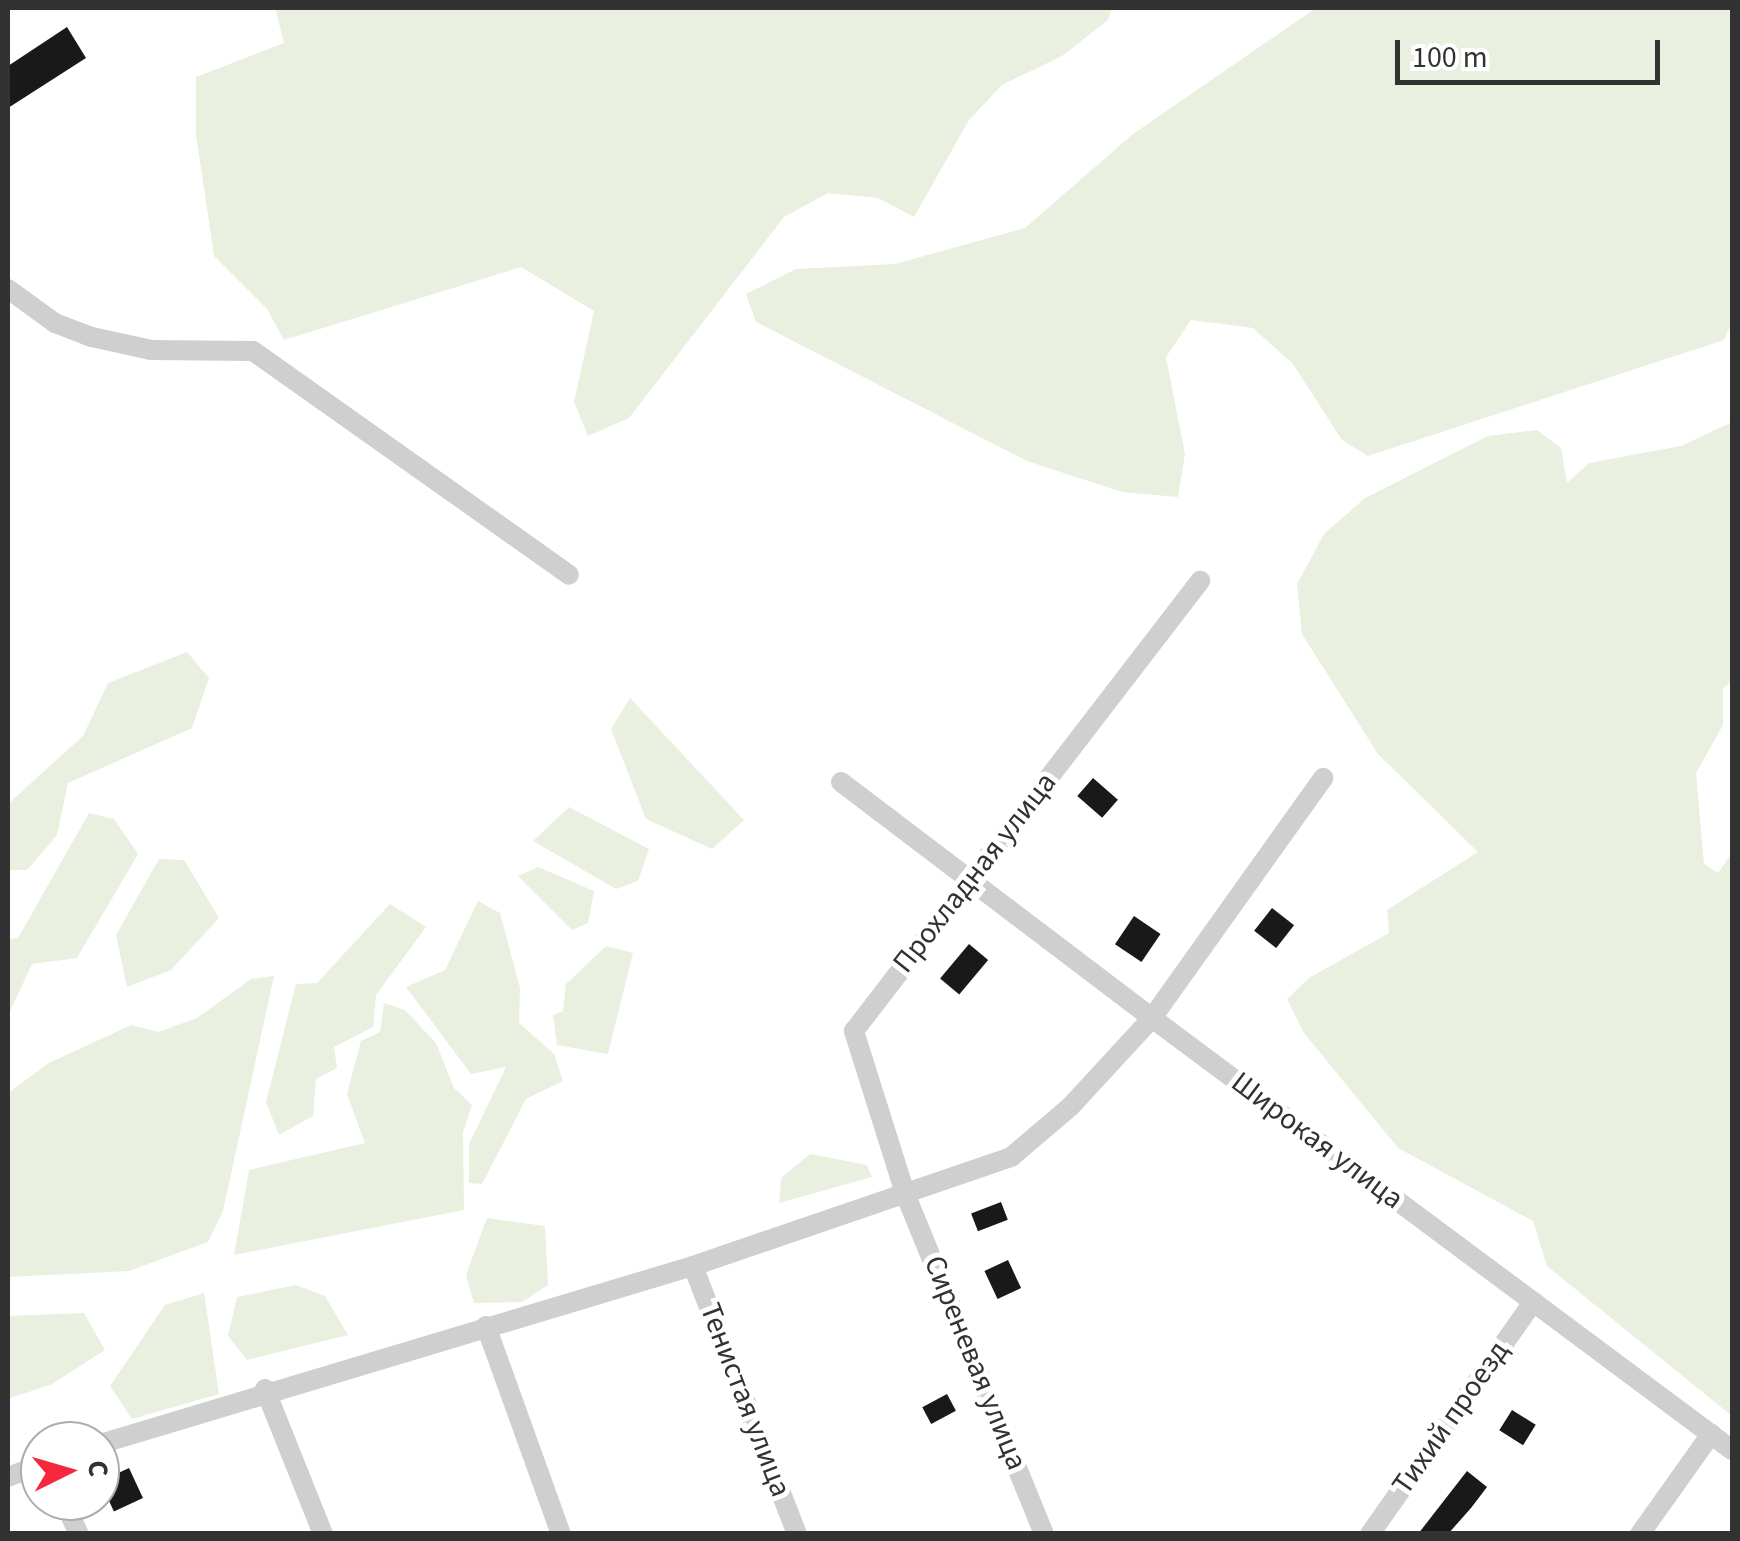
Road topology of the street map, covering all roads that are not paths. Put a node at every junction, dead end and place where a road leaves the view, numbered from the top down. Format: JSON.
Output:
{"nodes":[{"id":1,"x":8,"y":289,"type":"edge"},
{"id":2,"x":570,"y":575,"type":"dead end"},
{"id":3,"x":1200,"y":581,"type":"dead end"},
{"id":4,"x":1323,"y":778,"type":"dead end"},
{"id":5,"x":840,"y":782,"type":"dead end"},
{"id":6,"x":969,"y":881,"type":"junction"},
{"id":7,"x":1152,"y":1018,"type":"junction"},
{"id":8,"x":905,"y":1192,"type":"junction"},
{"id":9,"x":693,"y":1266,"type":"junction"},
{"id":10,"x":1533,"y":1302,"type":"junction"},
{"id":11,"x":486,"y":1326,"type":"junction"},
{"id":12,"x":266,"y":1389,"type":"junction"},
{"id":13,"x":1712,"y":1434,"type":"junction"},
{"id":14,"x":120,"y":1437,"type":"edge"},
{"id":15,"x":1732,"y":1450,"type":"edge"},
{"id":16,"x":323,"y":1534,"type":"edge"},
{"id":17,"x":561,"y":1534,"type":"edge"},
{"id":18,"x":797,"y":1534,"type":"edge"},
{"id":19,"x":1044,"y":1534,"type":"edge"},
{"id":20,"x":1370,"y":1534,"type":"edge"},
{"id":21,"x":1640,"y":1534,"type":"edge"}],
"edges":[{"from":1,"to":2,"type":"street"},
{"from":3,"to":6,"type":"street","name":"Прохладная улица"},
{"from":4,"to":7,"type":"street"},
{"from":5,"to":6,"type":"street","name":"Широкая улица"},
{"from":6,"to":7,"type":"street","name":"Широкая улица"},
{"from":6,"to":8,"type":"street","name":"Прохладная улица"},
{"from":7,"to":8,"type":"street"},
{"from":7,"to":10,"type":"street","name":"Широкая улица"},
{"from":8,"to":9,"type":"street"},
{"from":8,"to":19,"type":"street","name":"Сиреневая улица"},
{"from":9,"to":11,"type":"street"},
{"from":9,"to":18,"type":"street","name":"Тенистая улица"},
{"from":10,"to":13,"type":"street","name":"Широкая улица"},
{"from":10,"to":20,"type":"street","name":"Тихий проезд"},
{"from":11,"to":12,"type":"street"},
{"from":11,"to":17,"type":"street"},
{"from":12,"to":14,"type":"street"},
{"from":12,"to":16,"type":"street"},
{"from":13,"to":15,"type":"street","name":"Широкая улица"},
{"from":13,"to":21,"type":"street"}]}
